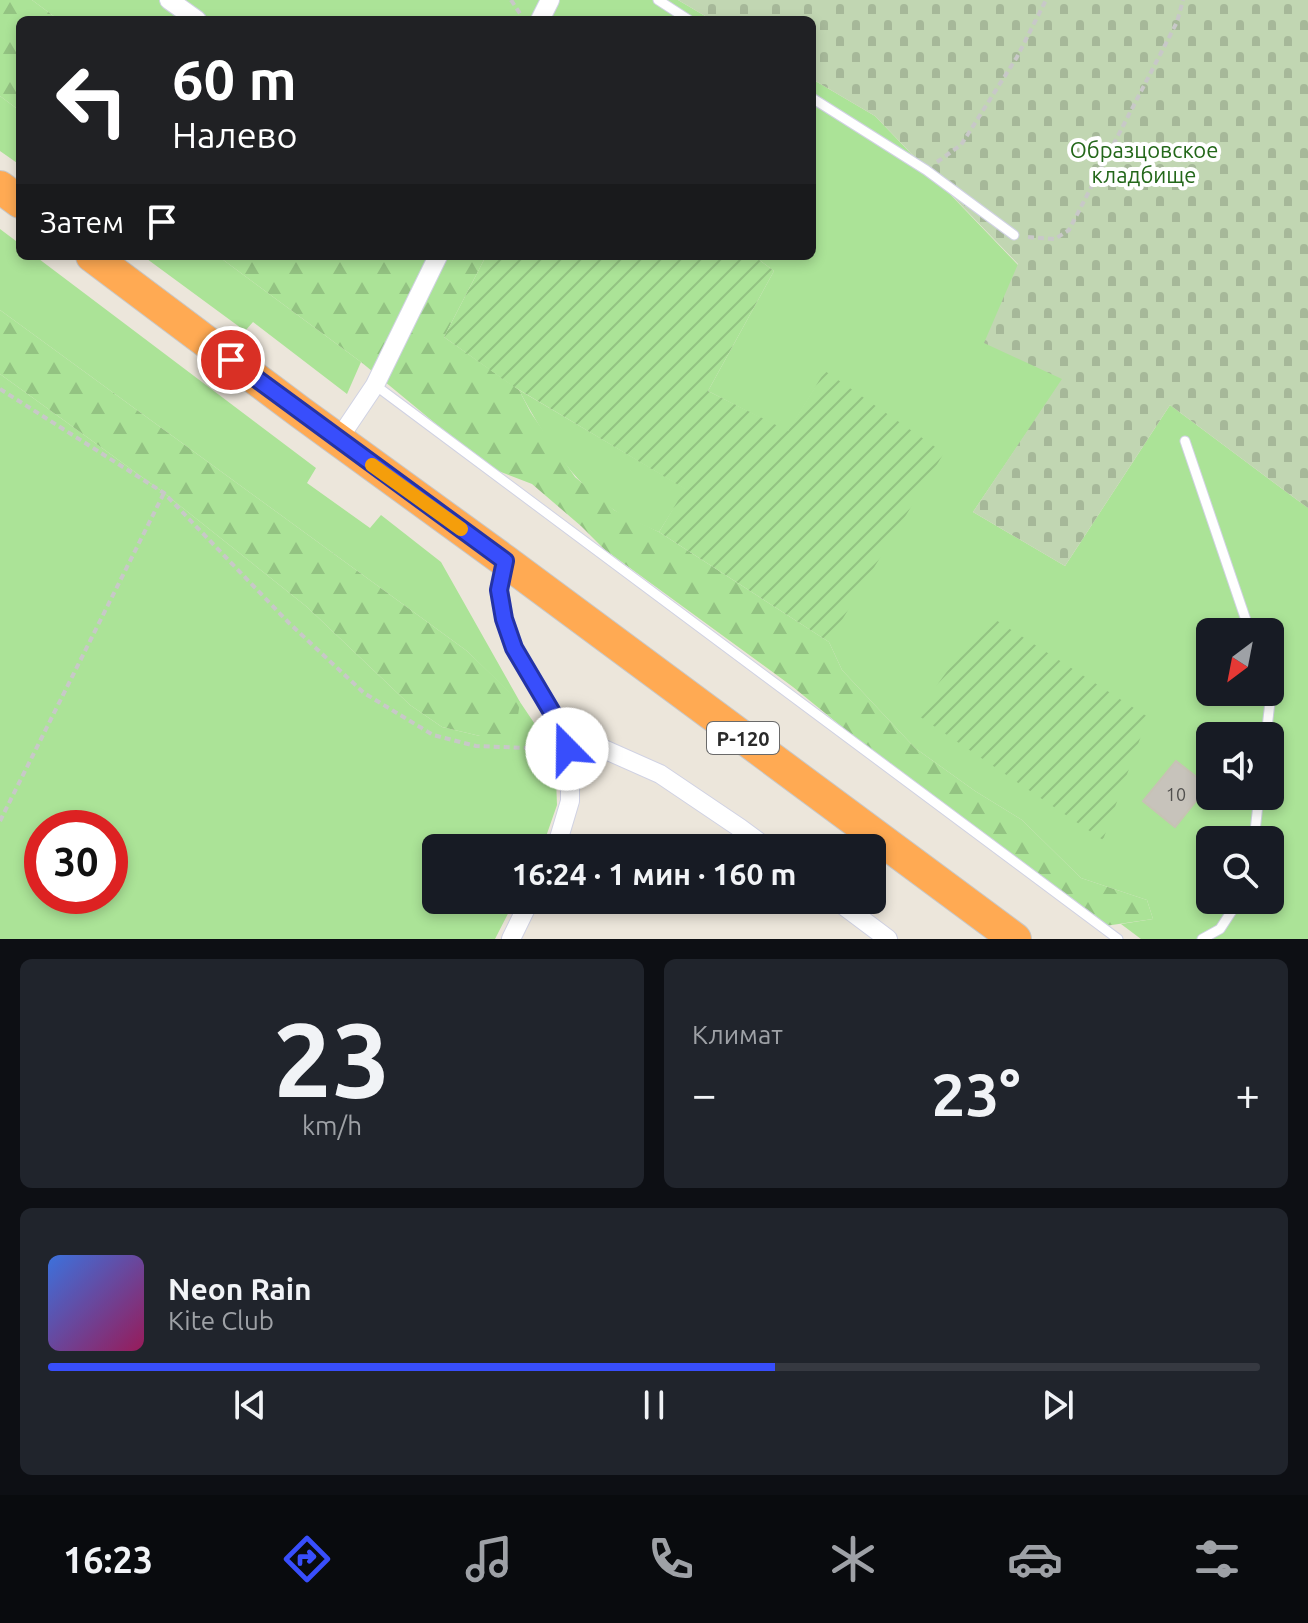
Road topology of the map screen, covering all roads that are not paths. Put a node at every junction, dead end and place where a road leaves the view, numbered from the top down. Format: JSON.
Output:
{"nodes":[{"id":1,"x":169,"y":0,"type":"edge"},
{"id":2,"x":658,"y":0,"type":"edge"},
{"id":3,"x":191,"y":16,"type":"edge"},
{"id":4,"x":683,"y":16,"type":"edge"},
{"id":5,"x":816,"y":101,"type":"edge"},
{"id":6,"x":1014,"y":235,"type":"road end"},
{"id":7,"x":97,"y":260,"type":"edge"},
{"id":8,"x":436,"y":260,"type":"edge"},
{"id":9,"x":375,"y":385,"type":"junction"},
{"id":10,"x":338,"y":440,"type":"junction"},
{"id":11,"x":1185,"y":441,"type":"dead end"},
{"id":12,"x":505,"y":561,"type":"junction"},
{"id":13,"x":1245,"y":618,"type":"edge"},
{"id":14,"x":563,"y":731,"type":"junction"},
{"id":15,"x":560,"y":834,"type":"edge"},
{"id":16,"x":748,"y":834,"type":"edge"},
{"id":17,"x":523,"y":914,"type":"edge"},
{"id":18,"x":855,"y":914,"type":"edge"},
{"id":19,"x":1230,"y":914,"type":"edge"},
{"id":20,"x":511,"y":939,"type":"edge"},
{"id":21,"x":888,"y":939,"type":"edge"},
{"id":22,"x":1015,"y":939,"type":"edge"},
{"id":23,"x":1118,"y":939,"type":"edge"},
{"id":24,"x":1202,"y":939,"type":"edge"}],
"edges":[{"from":1,"to":3,"type":"street"},
{"from":2,"to":4,"type":"lane"},
{"from":5,"to":6,"type":"lane"},
{"from":7,"to":10,"type":"highway","number":"Р-120"},
{"from":8,"to":9,"type":"street"},
{"from":9,"to":10,"type":"street"},
{"from":9,"to":23,"type":"lane"},
{"from":10,"to":12,"type":"highway","number":"Р-120"},
{"from":11,"to":13,"type":"lane"},
{"from":12,"to":14,"type":"street"},
{"from":12,"to":22,"type":"highway","number":"Р-120"},
{"from":14,"to":15,"type":"street"},
{"from":14,"to":16,"type":"street"},
{"from":17,"to":20,"type":"street"},
{"from":18,"to":21,"type":"street"},
{"from":19,"to":24,"type":"lane"}]}
